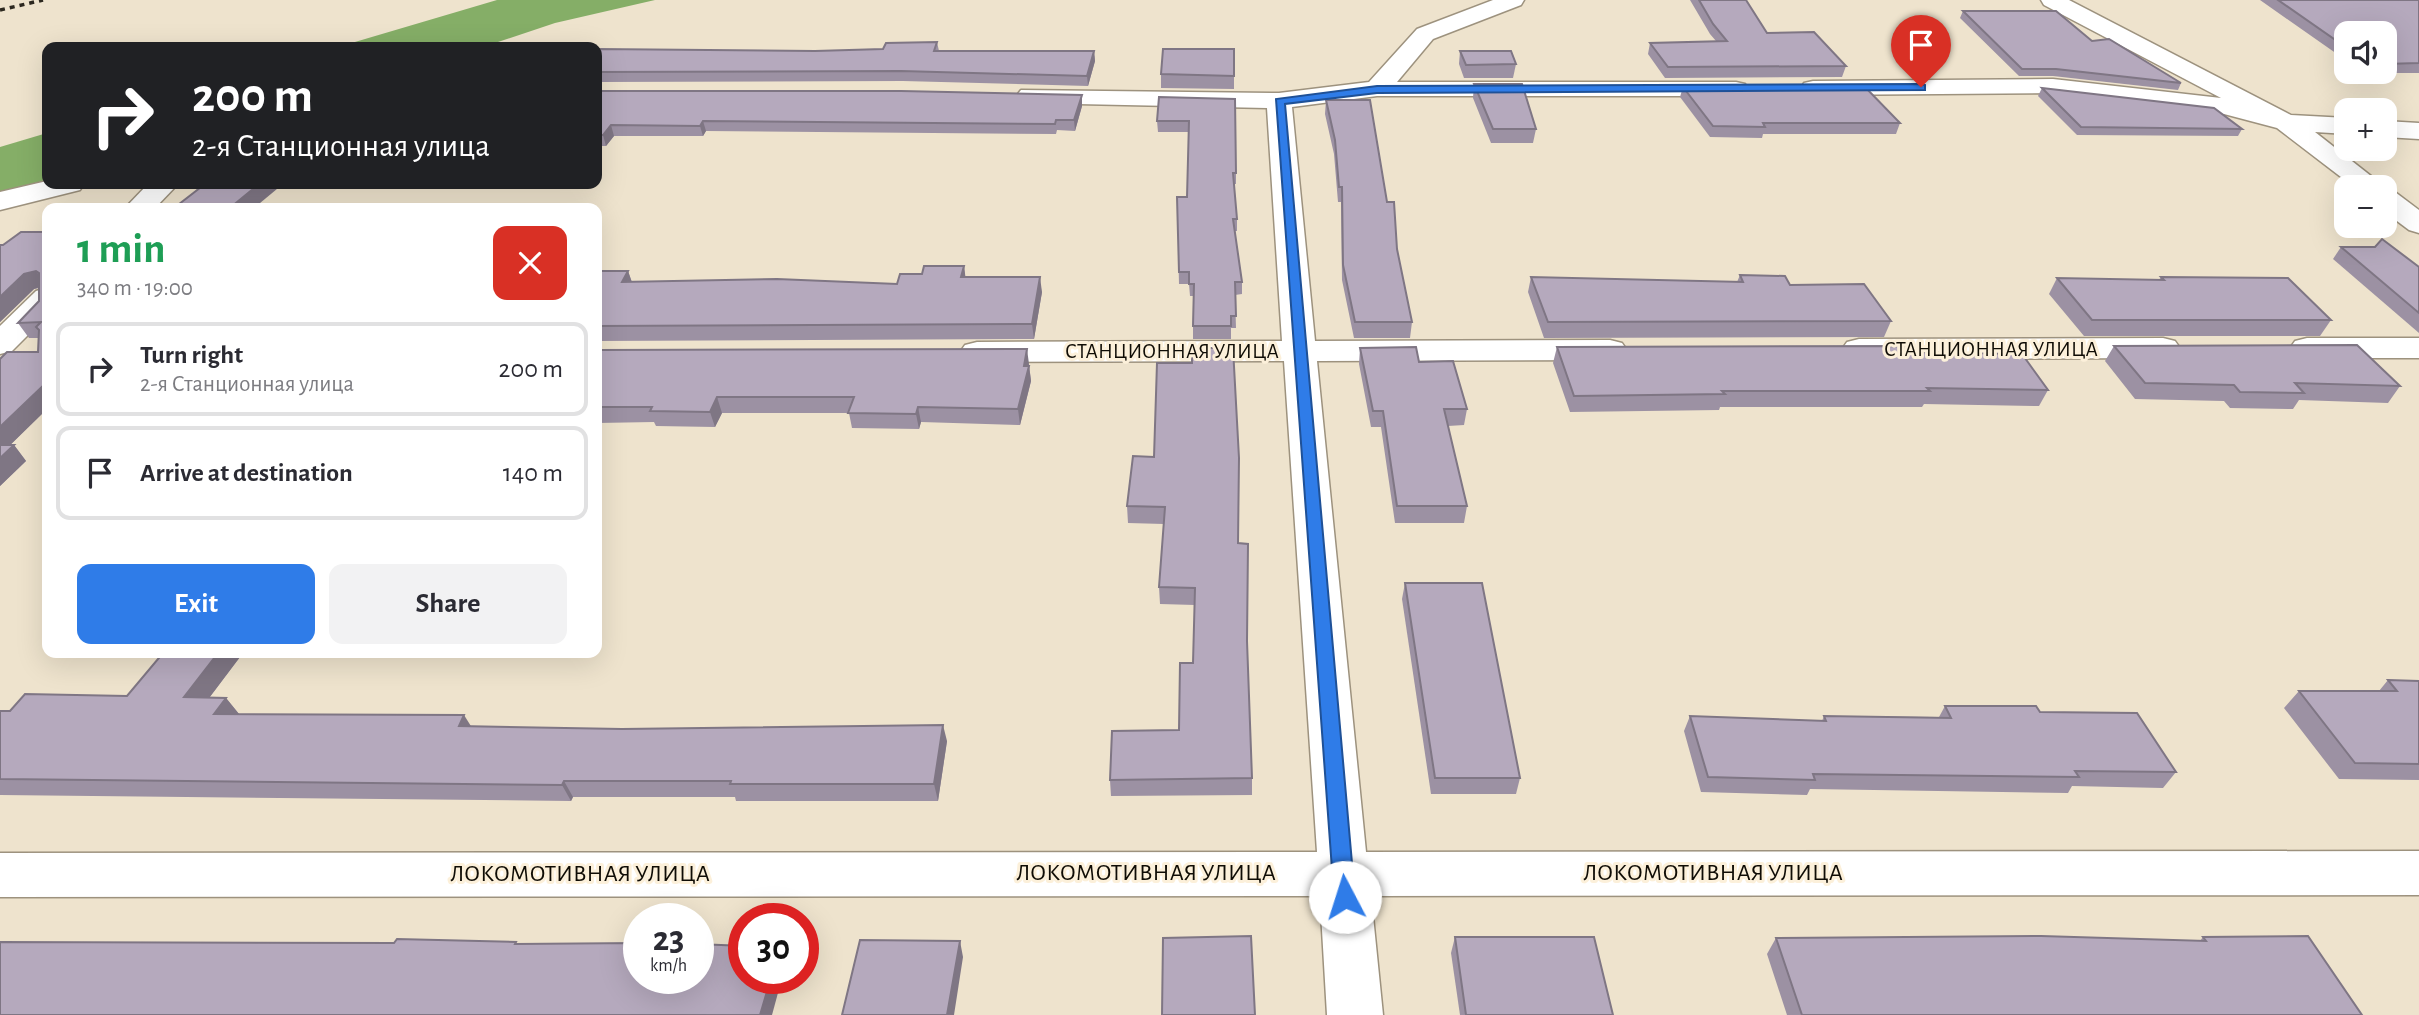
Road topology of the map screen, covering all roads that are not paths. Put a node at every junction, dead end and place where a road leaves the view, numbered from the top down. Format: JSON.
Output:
{"nodes":[{"id":1,"x":1513,"y":0,"type":"edge"},
{"id":2,"x":2052,"y":0,"type":"edge"},
{"id":3,"x":1754,"y":88,"type":"edge"},
{"id":4,"x":1794,"y":88,"type":"edge"},
{"id":5,"x":1377,"y":89,"type":"junction"},
{"id":6,"x":1000,"y":94,"type":"edge"},
{"id":7,"x":1279,"y":101,"type":"junction"},
{"id":8,"x":2286,"y":122,"type":"junction"},
{"id":9,"x":2334,"y":125,"type":"edge"},
{"id":10,"x":2397,"y":130,"type":"edge"},
{"id":11,"x":2419,"y":131,"type":"edge"},
{"id":12,"x":2355,"y":175,"type":"edge"},
{"id":13,"x":49,"y":189,"type":"edge"},
{"id":14,"x":159,"y":189,"type":"edge"},
{"id":15,"x":0,"y":201,"type":"edge"},
{"id":16,"x":144,"y":203,"type":"edge"},
{"id":17,"x":2397,"y":207,"type":"edge"},
{"id":18,"x":2419,"y":224,"type":"edge"},
{"id":19,"x":42,"y":303,"type":"edge"},
{"id":20,"x":0,"y":344,"type":"edge"},
{"id":21,"x":2195,"y":348,"type":"edge"},
{"id":22,"x":2279,"y":348,"type":"edge"},
{"id":23,"x":2419,"y":348,"type":"edge"},
{"id":24,"x":1832,"y":349,"type":"edge"},
{"id":25,"x":1636,"y":350,"type":"edge"},
{"id":26,"x":1301,"y":351,"type":"junction"},
{"id":27,"x":942,"y":352,"type":"edge"},
{"id":28,"x":0,"y":355,"type":"edge"},
{"id":29,"x":35,"y":355,"type":"edge"},
{"id":30,"x":1342,"y":873,"type":"junction"},
{"id":31,"x":2419,"y":873,"type":"edge"},
{"id":32,"x":0,"y":875,"type":"edge"},
{"id":33,"x":1355,"y":1015,"type":"edge"}],
"edges":[{"from":1,"to":5,"type":"street"},
{"from":2,"to":8,"type":"street"},
{"from":3,"to":5,"type":"street"},
{"from":4,"to":8,"type":"street"},
{"from":5,"to":7,"type":"street"},
{"from":6,"to":7,"type":"street"},
{"from":7,"to":26,"type":"street"},
{"from":8,"to":9,"type":"street"},
{"from":8,"to":12,"type":"street"},
{"from":10,"to":11,"type":"street"},
{"from":13,"to":15,"type":"street"},
{"from":14,"to":16,"type":"street"},
{"from":17,"to":18,"type":"street"},
{"from":19,"to":20,"type":"street"},
{"from":21,"to":24,"type":"street","name":"СТАНЦИОННАЯ УЛИЦА"},
{"from":22,"to":23,"type":"street"},
{"from":25,"to":26,"type":"street","name":"СТАНЦИОННАЯ УЛИЦА"},
{"from":26,"to":27,"type":"street","name":"СТАНЦИОННАЯ УЛИЦА"},
{"from":26,"to":30,"type":"street"},
{"from":28,"to":29,"type":"street"},
{"from":30,"to":31,"type":"street","name":"ЛОКОМОТИВНАЯ УЛИЦА"},
{"from":30,"to":32,"type":"street","name":"ЛОКОМОТИВНАЯ УЛИЦА"},
{"from":30,"to":33,"type":"street"}]}
